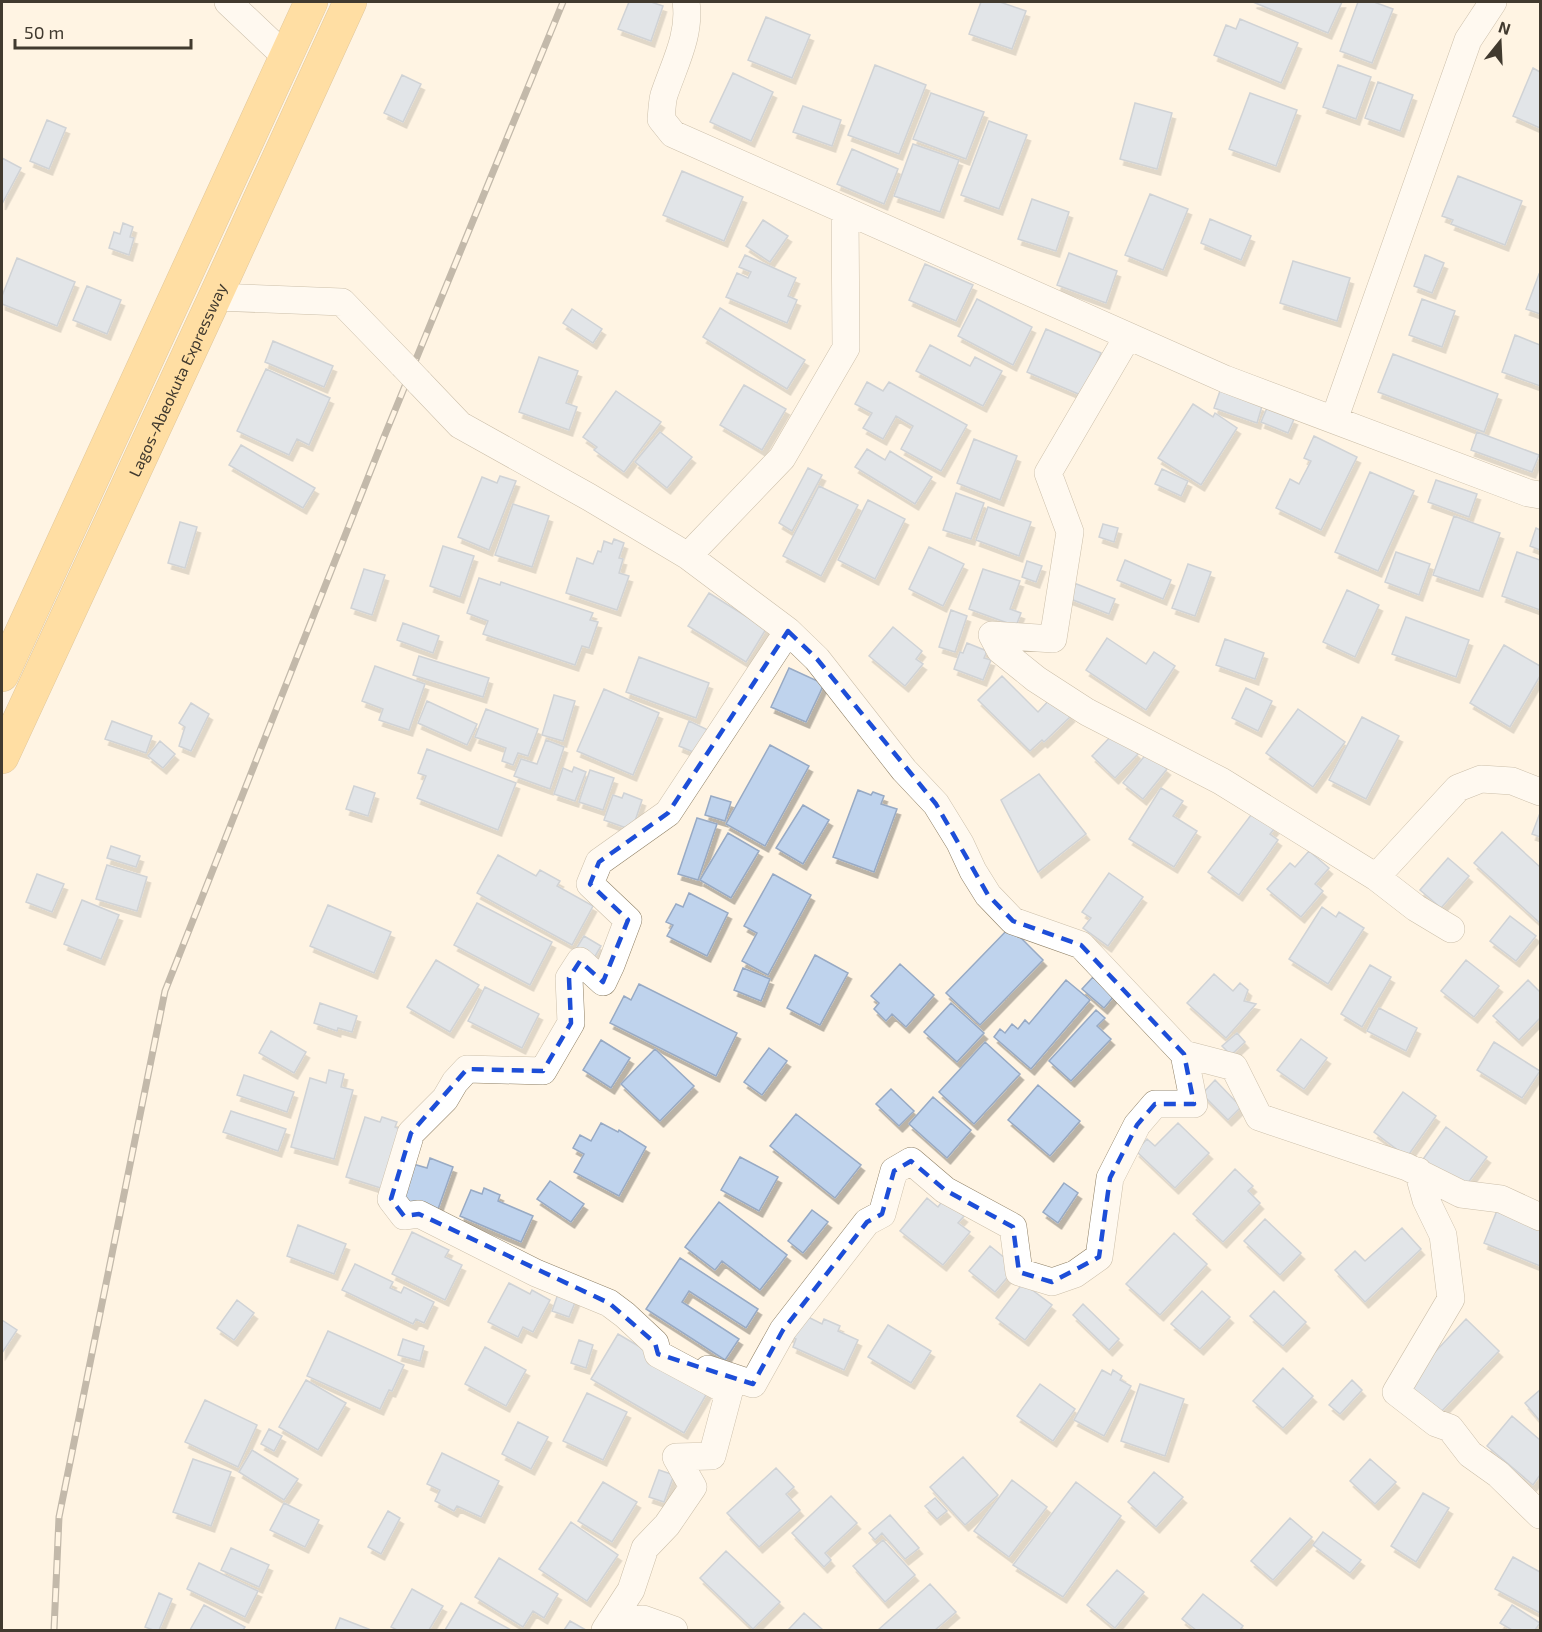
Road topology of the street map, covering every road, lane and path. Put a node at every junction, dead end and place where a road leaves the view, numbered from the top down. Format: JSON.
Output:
{"nodes":[{"id":1,"x":228,"y":2,"type":"edge"},
{"id":2,"x":310,"y":2,"type":"edge"},
{"id":3,"x":350,"y":2,"type":"edge"},
{"id":4,"x":686,"y":2,"type":"edge"},
{"id":5,"x":1493,"y":2,"type":"edge"},
{"id":6,"x":285,"y":56,"type":"junction"},
{"id":7,"x":845,"y":211,"type":"junction"},
{"id":8,"x":215,"y":297,"type":"junction"},
{"id":9,"x":1128,"y":336,"type":"junction"},
{"id":10,"x":1334,"y":420,"type":"junction"},
{"id":11,"x":1540,"y":495,"type":"edge"},
{"id":12,"x":688,"y":556,"type":"junction"},
{"id":13,"x":788,"y":631,"type":"junction"},
{"id":14,"x":3,"y":667,"type":"edge"},
{"id":15,"x":2,"y":757,"type":"edge"},
{"id":16,"x":1540,"y":792,"type":"edge"},
{"id":17,"x":1376,"y":877,"type":"junction"},
{"id":18,"x":1451,"y":929,"type":"dead end"},
{"id":19,"x":1184,"y":1054,"type":"junction"},
{"id":20,"x":1418,"y":1171,"type":"junction"},
{"id":21,"x":1540,"y":1216,"type":"edge"},
{"id":22,"x":658,"y":1354,"type":"junction"},
{"id":23,"x":1540,"y":1515,"type":"edge"},
{"id":24,"x":608,"y":1626,"type":"edge"},
{"id":25,"x":674,"y":1630,"type":"edge"}],
"edges":[{"from":1,"to":6,"type":"street"},
{"from":2,"to":6,"type":"highway"},
{"from":3,"to":8,"type":"highway","name":"Lagos-Abeokuta Expressway"},
{"from":4,"to":7,"type":"street"},
{"from":5,"to":10,"type":"street"},
{"from":6,"to":14,"type":"highway"},
{"from":7,"to":9,"type":"street"},
{"from":7,"to":12,"type":"street"},
{"from":8,"to":12,"type":"street"},
{"from":8,"to":15,"type":"highway","name":"Lagos-Abeokuta Expressway"},
{"from":9,"to":10,"type":"street"},
{"from":9,"to":17,"type":"street"},
{"from":10,"to":11,"type":"street"},
{"from":12,"to":13,"type":"street"},
{"from":13,"to":19,"type":"street"},
{"from":13,"to":22,"type":"street"},
{"from":16,"to":17,"type":"street"},
{"from":17,"to":18,"type":"street"},
{"from":19,"to":20,"type":"street"},
{"from":19,"to":22,"type":"street"},
{"from":20,"to":21,"type":"street"},
{"from":20,"to":23,"type":"street"},
{"from":22,"to":24,"type":"street"},
{"from":24,"to":25,"type":"street"}]}
